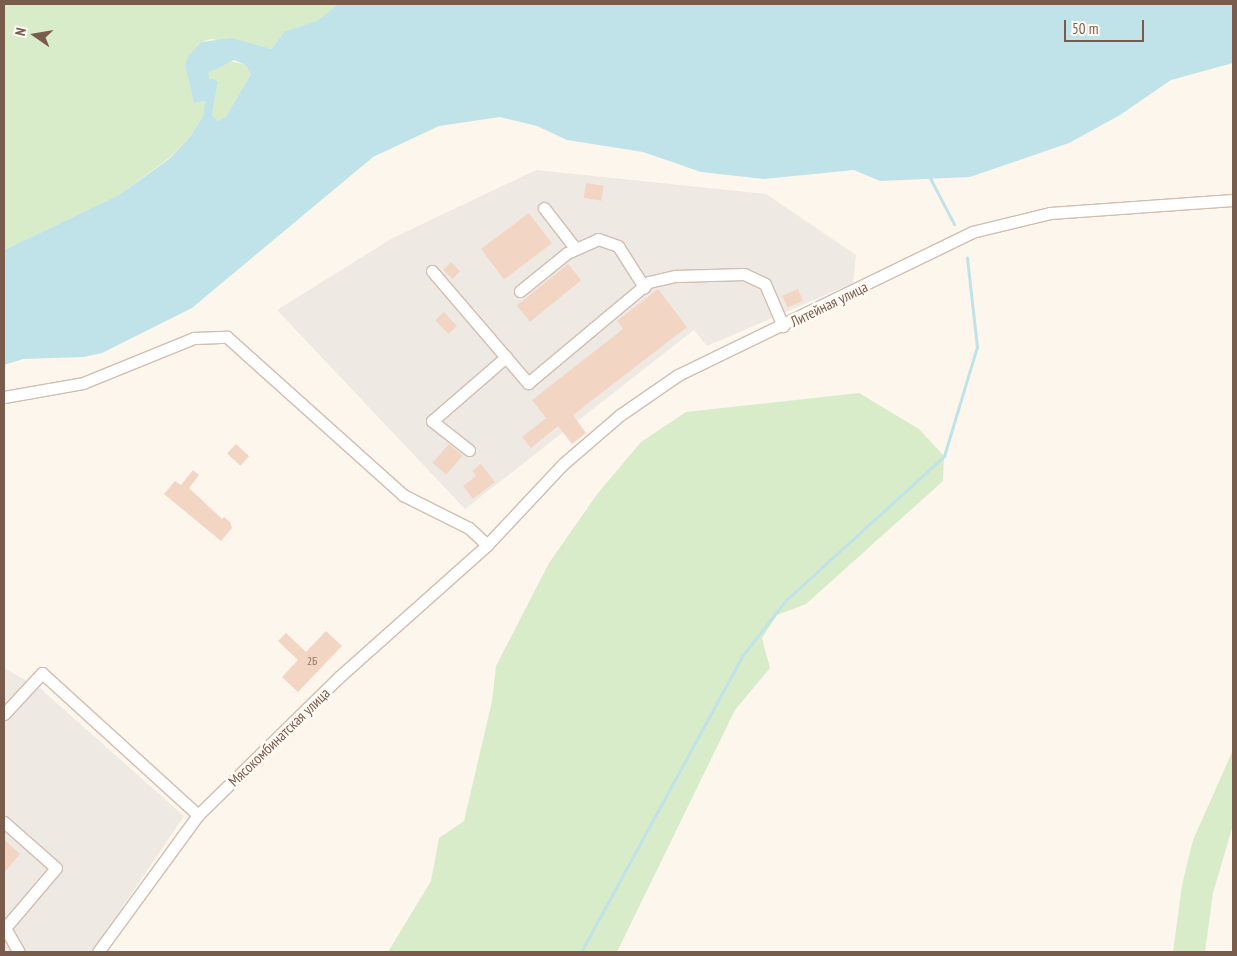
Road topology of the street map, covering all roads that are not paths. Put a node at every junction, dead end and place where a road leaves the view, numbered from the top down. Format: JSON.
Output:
{"nodes":[{"id":1,"x":1233,"y":200,"type":"edge"},
{"id":2,"x":544,"y":208,"type":"dead end"},
{"id":3,"x":575,"y":248,"type":"junction"},
{"id":4,"x":432,"y":271,"type":"dead end"},
{"id":5,"x":644,"y":287,"type":"junction"},
{"id":6,"x":520,"y":291,"type":"dead end"},
{"id":7,"x":783,"y":326,"type":"junction"},
{"id":8,"x":506,"y":357,"type":"junction"},
{"id":9,"x":4,"y":397,"type":"edge"},
{"id":10,"x":469,"y":450,"type":"dead end"},
{"id":11,"x":486,"y":545,"type":"junction"},
{"id":12,"x":4,"y":714,"type":"edge"},
{"id":13,"x":198,"y":815,"type":"junction"},
{"id":14,"x":4,"y":822,"type":"edge"},
{"id":15,"x":19,"y":952,"type":"edge"},
{"id":16,"x":98,"y":952,"type":"edge"}],
"edges":[{"from":1,"to":7,"type":"street","name":"Литейная улица"},
{"from":2,"to":3,"type":"street"},
{"from":3,"to":5,"type":"street"},
{"from":3,"to":6,"type":"street"},
{"from":4,"to":8,"type":"street"},
{"from":5,"to":7,"type":"street"},
{"from":5,"to":8,"type":"street"},
{"from":7,"to":11,"type":"street","name":"Литейная улица"},
{"from":8,"to":10,"type":"street"},
{"from":9,"to":11,"type":"street"},
{"from":11,"to":13,"type":"street","name":"Мясокомбинатская улица"},
{"from":12,"to":13,"type":"street"},
{"from":13,"to":16,"type":"street","name":"Мясокомбинатская улица"},
{"from":14,"to":15,"type":"street"}]}
